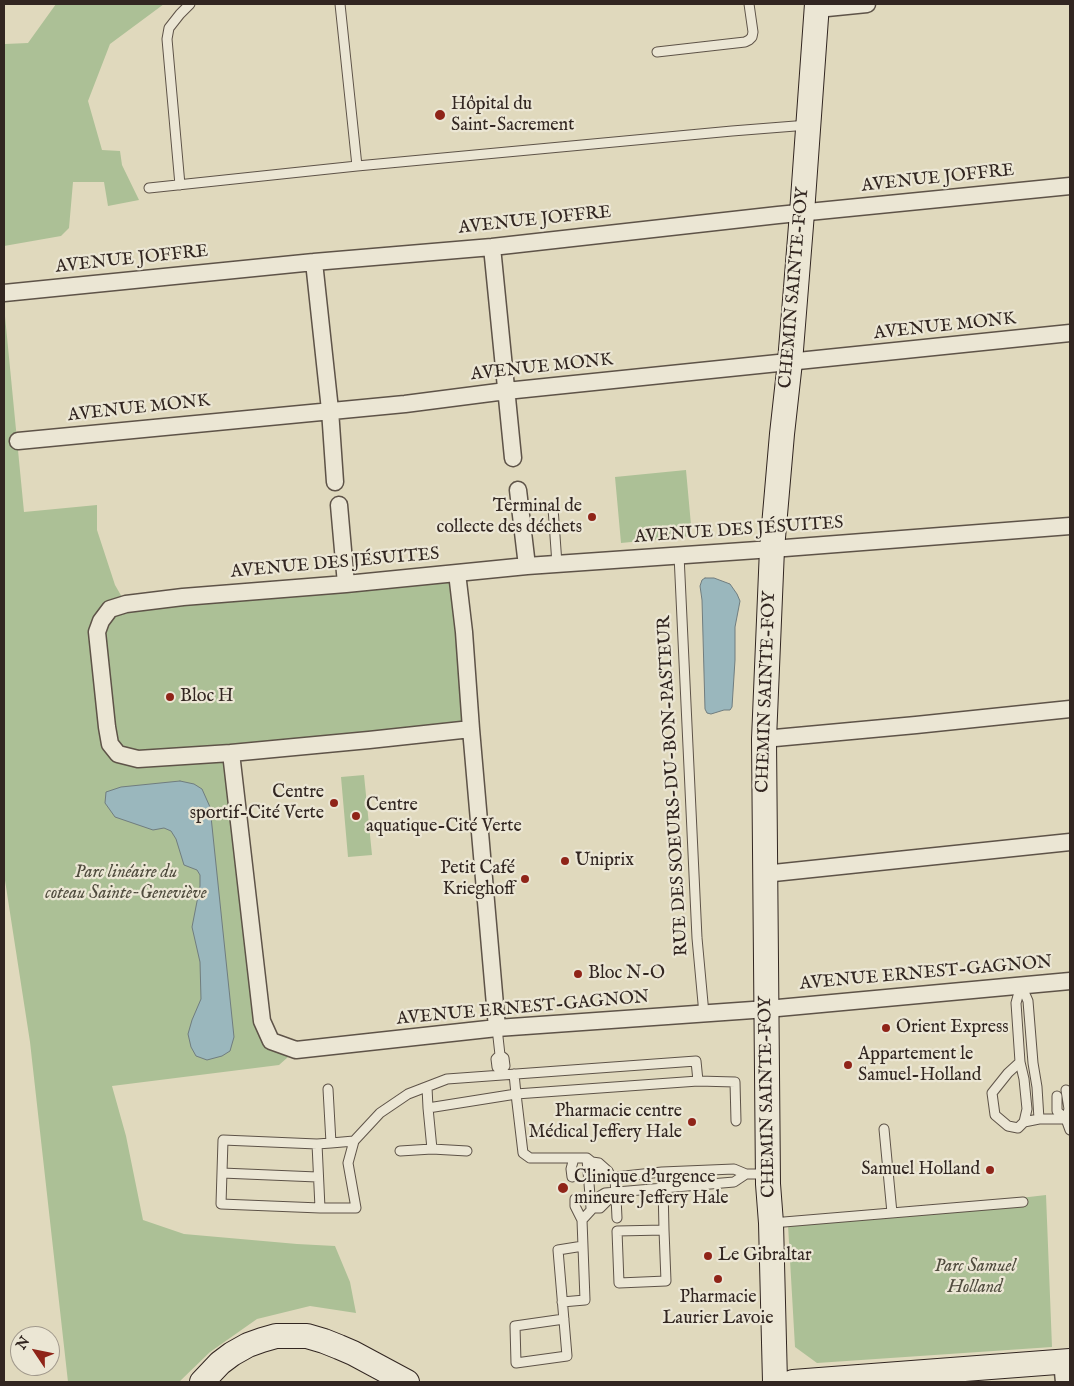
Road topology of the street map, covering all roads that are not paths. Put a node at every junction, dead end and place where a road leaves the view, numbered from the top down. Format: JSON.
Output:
{"nodes":[{"id":1,"x":190,"y":4,"type":"edge"},
{"id":2,"x":340,"y":4,"type":"edge"},
{"id":3,"x":749,"y":4,"type":"edge"},
{"id":4,"x":867,"y":4,"type":"edge"},
{"id":5,"x":817,"y":7,"type":"edge"},
{"id":6,"x":657,"y":52,"type":"dead end"},
{"id":7,"x":808,"y":125,"type":"junction"},
{"id":8,"x":357,"y":166,"type":"junction"},
{"id":9,"x":180,"y":185,"type":"junction"},
{"id":10,"x":1070,"y":186,"type":"edge"},
{"id":11,"x":149,"y":188,"type":"dead end"},
{"id":12,"x":802,"y":213,"type":"junction"},
{"id":13,"x":492,"y":247,"type":"junction"},
{"id":14,"x":314,"y":262,"type":"junction"},
{"id":15,"x":4,"y":293,"type":"edge"},
{"id":16,"x":1070,"y":333,"type":"edge"},
{"id":17,"x":790,"y":362,"type":"junction"},
{"id":18,"x":506,"y":391,"type":"junction"},
{"id":19,"x":330,"y":410,"type":"junction"},
{"id":20,"x":18,"y":441,"type":"dead end"},
{"id":21,"x":513,"y":458,"type":"dead end"},
{"id":22,"x":335,"y":482,"type":"dead end"},
{"id":23,"x":518,"y":490,"type":"dead end"},
{"id":24,"x":339,"y":506,"type":"dead end"},
{"id":25,"x":553,"y":508,"type":"dead end"},
{"id":26,"x":1070,"y":526,"type":"edge"},
{"id":27,"x":772,"y":549,"type":"junction"},
{"id":28,"x":679,"y":555,"type":"junction"},
{"id":29,"x":558,"y":564,"type":"junction"},
{"id":30,"x":527,"y":566,"type":"junction"},
{"id":31,"x":457,"y":573,"type":"junction"},
{"id":32,"x":346,"y":584,"type":"junction"},
{"id":33,"x":1070,"y":709,"type":"edge"},
{"id":34,"x":471,"y":729,"type":"junction"},
{"id":35,"x":764,"y":739,"type":"junction"},
{"id":36,"x":231,"y":753,"type":"junction"},
{"id":37,"x":1070,"y":842,"type":"edge"},
{"id":38,"x":764,"y":874,"type":"junction"},
{"id":39,"x":1070,"y":981,"type":"edge"},
{"id":40,"x":1021,"y":985,"type":"junction"},
{"id":41,"x":767,"y":1009,"type":"junction"},
{"id":42,"x":704,"y":1014,"type":"junction"},
{"id":43,"x":497,"y":1028,"type":"junction"},
{"id":44,"x":1020,"y":1062,"type":"junction"},
{"id":45,"x":502,"y":1073,"type":"junction"},
{"id":46,"x":514,"y":1074,"type":"junction"},
{"id":47,"x":698,"y":1082,"type":"junction"},
{"id":48,"x":427,"y":1087,"type":"junction"},
{"id":49,"x":328,"y":1089,"type":"dead end"},
{"id":50,"x":1066,"y":1090,"type":"dead end"},
{"id":51,"x":516,"y":1094,"type":"junction"},
{"id":52,"x":1057,"y":1096,"type":"dead end"},
{"id":53,"x":428,"y":1108,"type":"junction"},
{"id":54,"x":1027,"y":1109,"type":"junction"},
{"id":55,"x":1040,"y":1119,"type":"junction"},
{"id":56,"x":1068,"y":1119,"type":"edge"},
{"id":57,"x":736,"y":1121,"type":"dead end"},
{"id":58,"x":1024,"y":1122,"type":"junction"},
{"id":59,"x":884,"y":1129,"type":"dead end"},
{"id":60,"x":1070,"y":1130,"type":"edge"},
{"id":61,"x":354,"y":1142,"type":"junction"},
{"id":62,"x":331,"y":1143,"type":"junction"},
{"id":63,"x":317,"y":1144,"type":"junction"},
{"id":64,"x":432,"y":1149,"type":"junction"},
{"id":65,"x":400,"y":1150,"type":"dead end"},
{"id":66,"x":467,"y":1151,"type":"dead end"},
{"id":67,"x":574,"y":1158,"type":"junction"},
{"id":68,"x":590,"y":1160,"type":"junction"},
{"id":69,"x":662,"y":1172,"type":"junction"},
{"id":70,"x":222,"y":1173,"type":"junction"},
{"id":71,"x":757,"y":1174,"type":"junction"},
{"id":72,"x":613,"y":1176,"type":"junction"},
{"id":73,"x":318,"y":1177,"type":"junction"},
{"id":74,"x":572,"y":1177,"type":"dead end"},
{"id":75,"x":663,"y":1188,"type":"junction"},
{"id":76,"x":613,"y":1193,"type":"junction"},
{"id":77,"x":574,"y":1198,"type":"dead end"},
{"id":78,"x":1023,"y":1202,"type":"dead end"},
{"id":79,"x":320,"y":1208,"type":"junction"},
{"id":80,"x":592,"y":1209,"type":"junction"},
{"id":81,"x":892,"y":1213,"type":"junction"},
{"id":82,"x":616,"y":1218,"type":"dead end"},
{"id":83,"x":582,"y":1220,"type":"junction"},
{"id":84,"x":770,"y":1223,"type":"junction"},
{"id":85,"x":664,"y":1230,"type":"junction"},
{"id":86,"x":583,"y":1246,"type":"junction"},
{"id":87,"x":562,"y":1302,"type":"junction"},
{"id":88,"x":564,"y":1319,"type":"junction"},
{"id":89,"x":1066,"y":1368,"type":"edge"},
{"id":90,"x":914,"y":1378,"type":"edge"},
{"id":91,"x":202,"y":1382,"type":"edge"},
{"id":92,"x":407,"y":1382,"type":"edge"},
{"id":93,"x":776,"y":1382,"type":"edge"},
{"id":94,"x":792,"y":1382,"type":"edge"}],
"edges":[{"from":1,"to":9,"type":"lane"},
{"from":2,"to":8,"type":"lane"},
{"from":3,"to":6,"type":"lane"},
{"from":4,"to":5,"type":"street"},
{"from":5,"to":7,"type":"main road","name":"CHEMIN SAINTE-FOY"},
{"from":7,"to":8,"type":"lane"},
{"from":7,"to":12,"type":"main road","name":"CHEMIN SAINTE-FOY"},
{"from":8,"to":9,"type":"lane"},
{"from":9,"to":11,"type":"lane"},
{"from":10,"to":12,"type":"street","name":"AVENUE JOFFRE"},
{"from":12,"to":13,"type":"street","name":"AVENUE JOFFRE"},
{"from":12,"to":17,"type":"main road","name":"CHEMIN SAINTE-FOY"},
{"from":13,"to":14,"type":"street","name":"AVENUE JOFFRE"},
{"from":13,"to":18,"type":"street"},
{"from":14,"to":15,"type":"street","name":"AVENUE JOFFRE"},
{"from":14,"to":19,"type":"street"},
{"from":16,"to":17,"type":"street","name":"AVENUE MONK"},
{"from":17,"to":18,"type":"street","name":"AVENUE MONK"},
{"from":17,"to":27,"type":"main road","name":"CHEMIN SAINTE-FOY"},
{"from":18,"to":19,"type":"street","name":"AVENUE MONK"},
{"from":18,"to":21,"type":"street"},
{"from":19,"to":20,"type":"street","name":"AVENUE MONK"},
{"from":19,"to":22,"type":"street"},
{"from":23,"to":30,"type":"street"},
{"from":24,"to":32,"type":"street"},
{"from":25,"to":29,"type":"lane"},
{"from":26,"to":27,"type":"street","name":"AVENUE DES JÉSUITES"},
{"from":27,"to":28,"type":"street","name":"AVENUE DES JÉSUITES"},
{"from":27,"to":35,"type":"main road","name":"CHEMIN SAINTE-FOY"},
{"from":28,"to":29,"type":"street","name":"AVENUE DES JÉSUITES"},
{"from":28,"to":42,"type":"lane","name":"RUE DES SOEURS-DU-BON-PASTEUR"},
{"from":29,"to":30,"type":"street","name":"AVENUE DES JÉSUITES"},
{"from":30,"to":31,"type":"street","name":"AVENUE DES JÉSUITES"},
{"from":31,"to":32,"type":"street","name":"AVENUE DES JÉSUITES"},
{"from":31,"to":34,"type":"street"},
{"from":32,"to":36,"type":"street","name":"AVENUE DES JÉSUITES"},
{"from":33,"to":35,"type":"street"},
{"from":34,"to":36,"type":"street","name":"AVENUE DES JÉSUITES"},
{"from":34,"to":43,"type":"street"},
{"from":35,"to":38,"type":"main road","name":"CHEMIN SAINTE-FOY"},
{"from":36,"to":43,"type":"street","name":"AVENUE ERNEST-GAGNON"},
{"from":37,"to":38,"type":"street"},
{"from":38,"to":41,"type":"main road","name":"CHEMIN SAINTE-FOY"},
{"from":39,"to":40,"type":"street","name":"AVENUE ERNEST-GAGNON"},
{"from":40,"to":41,"type":"street","name":"AVENUE ERNEST-GAGNON"},
{"from":40,"to":44,"type":"lane"},
{"from":40,"to":55,"type":"lane"},
{"from":41,"to":42,"type":"street","name":"AVENUE ERNEST-GAGNON"},
{"from":41,"to":71,"type":"main road","name":"CHEMIN SAINTE-FOY"},
{"from":42,"to":43,"type":"street","name":"AVENUE ERNEST-GAGNON"},
{"from":43,"to":45,"type":"lane"},
{"from":44,"to":54,"type":"lane"},
{"from":44,"to":58,"type":"lane"},
{"from":45,"to":46,"type":"lane"},
{"from":45,"to":48,"type":"lane"},
{"from":46,"to":47,"type":"lane"},
{"from":46,"to":51,"type":"lane"},
{"from":47,"to":51,"type":"lane"},
{"from":47,"to":57,"type":"lane"},
{"from":48,"to":53,"type":"lane"},
{"from":48,"to":61,"type":"lane"},
{"from":49,"to":62,"type":"lane"},
{"from":50,"to":56,"type":"lane"},
{"from":51,"to":53,"type":"lane"},
{"from":51,"to":67,"type":"lane"},
{"from":52,"to":56,"type":"lane"},
{"from":53,"to":64,"type":"lane"},
{"from":54,"to":55,"type":"lane"},
{"from":54,"to":58,"type":"lane"},
{"from":55,"to":56,"type":"lane"},
{"from":55,"to":58,"type":"lane"},
{"from":56,"to":60,"type":"lane"},
{"from":59,"to":81,"type":"lane"},
{"from":61,"to":62,"type":"lane"},
{"from":61,"to":79,"type":"lane"},
{"from":62,"to":63,"type":"lane"},
{"from":63,"to":70,"type":"lane"},
{"from":63,"to":73,"type":"lane"},
{"from":64,"to":65,"type":"lane"},
{"from":64,"to":66,"type":"lane"},
{"from":67,"to":68,"type":"lane"},
{"from":67,"to":74,"type":"lane"},
{"from":68,"to":72,"type":"lane"},
{"from":68,"to":80,"type":"lane"},
{"from":69,"to":71,"type":"lane"},
{"from":69,"to":72,"type":"lane"},
{"from":69,"to":75,"type":"lane"},
{"from":70,"to":73,"type":"lane"},
{"from":70,"to":79,"type":"lane"},
{"from":71,"to":75,"type":"lane"},
{"from":71,"to":84,"type":"main road","name":"CHEMIN SAINTE-FOY"},
{"from":72,"to":76,"type":"lane"},
{"from":73,"to":79,"type":"lane"},
{"from":75,"to":76,"type":"lane"},
{"from":75,"to":85,"type":"lane"},
{"from":76,"to":80,"type":"lane"},
{"from":76,"to":82,"type":"lane"},
{"from":77,"to":83,"type":"lane"},
{"from":78,"to":81,"type":"lane"},
{"from":80,"to":83,"type":"lane"},
{"from":81,"to":84,"type":"lane"},
{"from":83,"to":86,"type":"lane"},
{"from":84,"to":93,"type":"main road","name":"CHEMIN SAINTE-FOY"},
{"from":85,"to":85,"type":"lane"},
{"from":86,"to":87,"type":"lane"},
{"from":86,"to":87,"type":"lane"},
{"from":87,"to":88,"type":"lane"},
{"from":88,"to":88,"type":"lane"},
{"from":89,"to":90,"type":"main road"},
{"from":90,"to":94,"type":"main road"},
{"from":91,"to":92,"type":"main road"}]}
